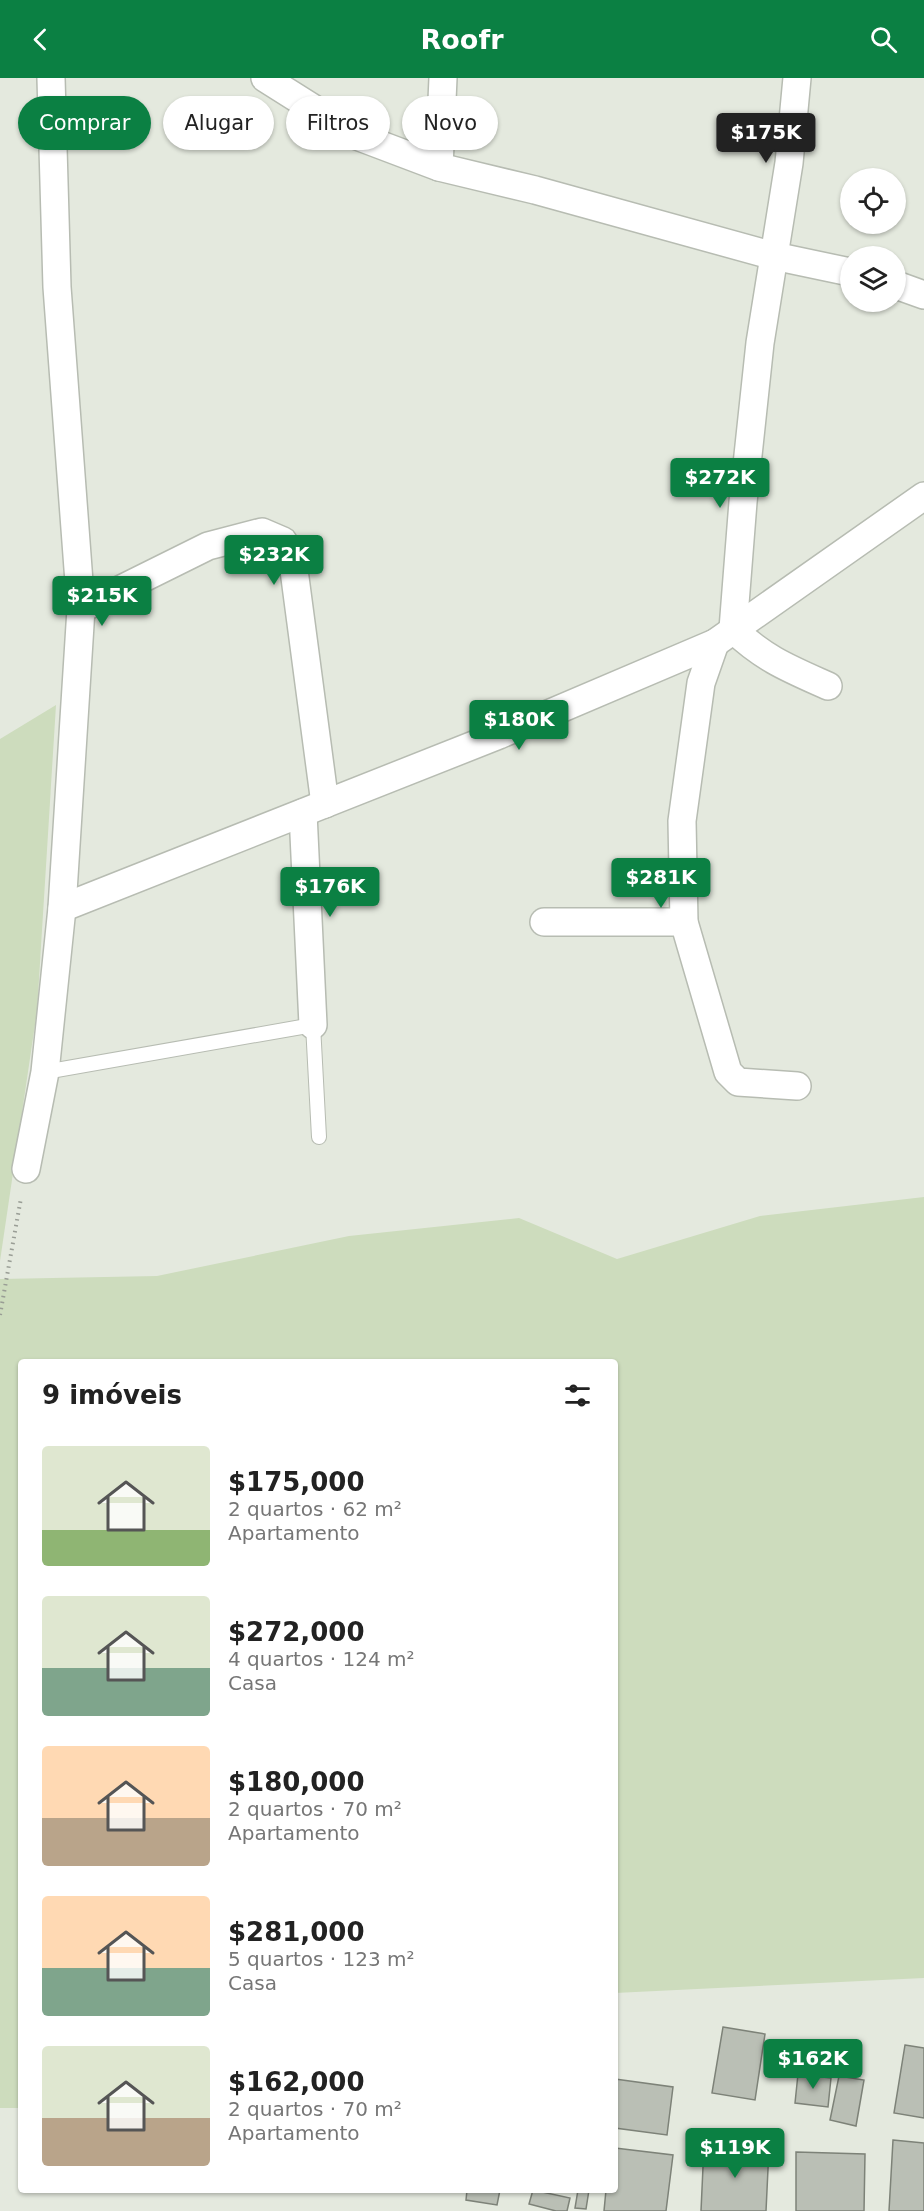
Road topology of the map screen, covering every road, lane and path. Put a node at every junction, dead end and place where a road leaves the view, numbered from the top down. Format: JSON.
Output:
{"nodes":[{"id":1,"x":51,"y":78,"type":"edge"},
{"id":2,"x":265,"y":78,"type":"edge"},
{"id":3,"x":443,"y":78,"type":"edge"},
{"id":4,"x":797,"y":78,"type":"edge"},
{"id":5,"x":439,"y":168,"type":"junction"},
{"id":6,"x":774,"y":256,"type":"junction"},
{"id":7,"x":840,"y":270,"type":"edge"},
{"id":8,"x":906,"y":289,"type":"edge"},
{"id":9,"x":924,"y":295,"type":"edge"},
{"id":10,"x":924,"y":496,"type":"edge"},
{"id":11,"x":81,"y":609,"type":"junction"},
{"id":12,"x":724,"y":636,"type":"junction"},
{"id":13,"x":828,"y":686,"type":"dead end"},
{"id":14,"x":314,"y":808,"type":"junction"},
{"id":15,"x":62,"y":908,"type":"junction"},
{"id":16,"x":544,"y":922,"type":"dead end"},
{"id":17,"x":684,"y":922,"type":"junction"},
{"id":18,"x":313,"y":1025,"type":"junction"},
{"id":19,"x":45,"y":1072,"type":"junction"},
{"id":20,"x":797,"y":1086,"type":"dead end"},
{"id":21,"x":319,"y":1137,"type":"dead end"},
{"id":22,"x":26,"y":1169,"type":"joint"},
{"id":23,"x":0,"y":1315,"type":"edge"}],
"edges":[{"from":1,"to":11,"type":"street"},
{"from":2,"to":5,"type":"street"},
{"from":3,"to":5,"type":"street"},
{"from":4,"to":6,"type":"street"},
{"from":5,"to":6,"type":"street"},
{"from":6,"to":7,"type":"street"},
{"from":6,"to":12,"type":"street"},
{"from":8,"to":9,"type":"street"},
{"from":10,"to":12,"type":"street"},
{"from":11,"to":14,"type":"street"},
{"from":11,"to":15,"type":"street"},
{"from":12,"to":13,"type":"street"},
{"from":12,"to":14,"type":"street"},
{"from":12,"to":17,"type":"street"},
{"from":14,"to":15,"type":"street"},
{"from":14,"to":18,"type":"street"},
{"from":15,"to":19,"type":"street"},
{"from":16,"to":17,"type":"street"},
{"from":17,"to":20,"type":"street"},
{"from":18,"to":19,"type":"lane"},
{"from":18,"to":21,"type":"lane"},
{"from":19,"to":22,"type":"street"},
{"from":22,"to":23,"type":"path"}]}
